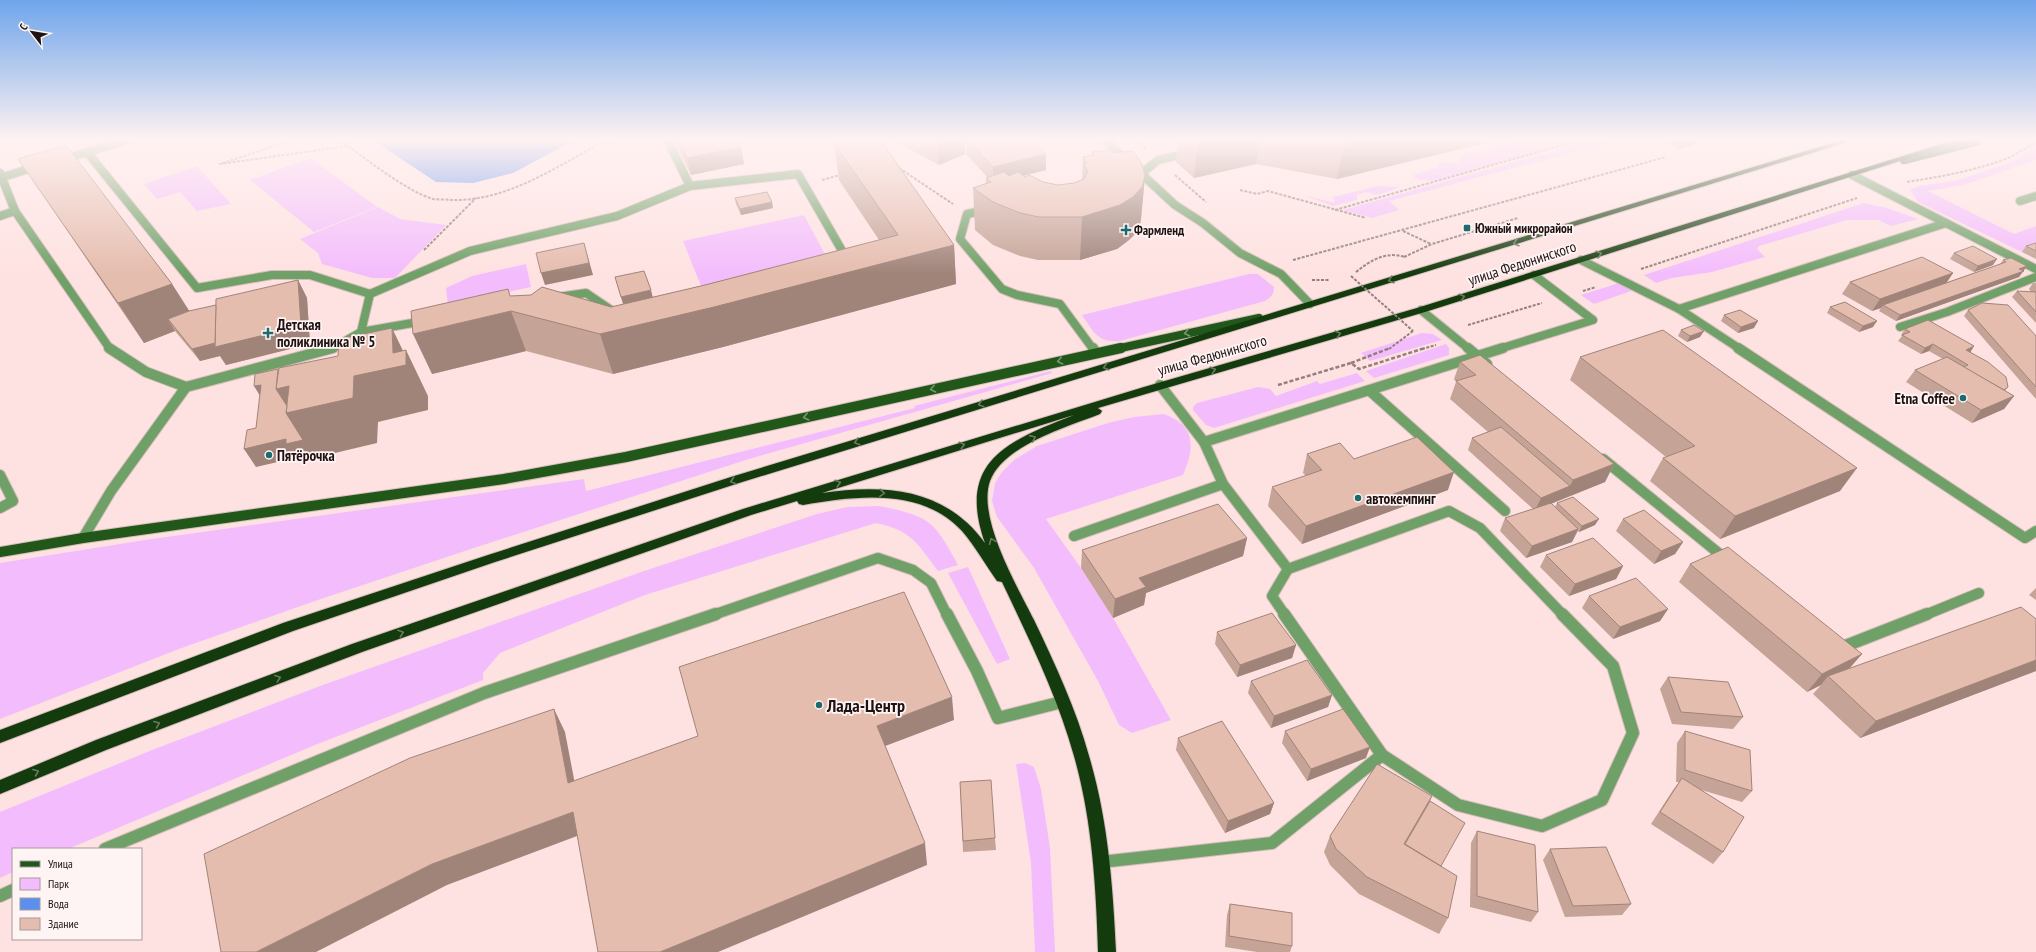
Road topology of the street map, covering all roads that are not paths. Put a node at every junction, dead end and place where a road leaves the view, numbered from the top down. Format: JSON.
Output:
{"nodes":[{"id":1,"x":6,"y":185,"type":"edge"},
{"id":2,"x":114,"y":185,"type":"edge"},
{"id":3,"x":695,"y":185,"type":"edge"},
{"id":4,"x":804,"y":185,"type":"edge"},
{"id":5,"x":1154,"y":185,"type":"edge"},
{"id":6,"x":1701,"y":185,"type":"edge"},
{"id":7,"x":1819,"y":185,"type":"edge"},
{"id":8,"x":1872,"y":185,"type":"edge"},
{"id":9,"x":690,"y":186,"type":"joint"},
{"id":10,"x":2036,"y":196,"type":"edge"},
{"id":11,"x":2020,"y":201,"type":"dead end"},
{"id":12,"x":997,"y":207,"type":"edge"},
{"id":13,"x":15,"y":211,"type":"junction"},
{"id":14,"x":0,"y":216,"type":"edge"},
{"id":15,"x":1946,"y":223,"type":"junction"},
{"id":16,"x":1581,"y":260,"type":"junction"},
{"id":17,"x":841,"y":264,"type":"edge"},
{"id":18,"x":2036,"y":269,"type":"edge"},
{"id":19,"x":1534,"y":275,"type":"junction"},
{"id":20,"x":2036,"y":277,"type":"edge"},
{"id":21,"x":370,"y":294,"type":"junction"},
{"id":22,"x":547,"y":299,"type":"edge"},
{"id":23,"x":1310,"y":304,"type":"junction"},
{"id":24,"x":1679,"y":309,"type":"junction"},
{"id":25,"x":1422,"y":310,"type":"junction"},
{"id":26,"x":1280,"y":314,"type":"junction"},
{"id":27,"x":619,"y":316,"type":"edge"},
{"id":28,"x":431,"y":320,"type":"edge"},
{"id":29,"x":1900,"y":327,"type":"dead end"},
{"id":30,"x":361,"y":332,"type":"junction"},
{"id":31,"x":1096,"y":353,"type":"junction"},
{"id":32,"x":1478,"y":357,"type":"junction"},
{"id":33,"x":1496,"y":372,"type":"edge"},
{"id":34,"x":186,"y":386,"type":"junction"},
{"id":35,"x":1154,"y":387,"type":"junction"},
{"id":36,"x":1370,"y":391,"type":"junction"},
{"id":37,"x":1204,"y":442,"type":"junction"},
{"id":38,"x":1595,"y":452,"type":"edge"},
{"id":39,"x":0,"y":475,"type":"edge"},
{"id":40,"x":1223,"y":484,"type":"junction"},
{"id":41,"x":0,"y":508,"type":"edge"},
{"id":42,"x":1505,"y":511,"type":"dead end"},
{"id":43,"x":747,"y":512,"type":"junction"},
{"id":44,"x":2036,"y":531,"type":"edge"},
{"id":45,"x":1074,"y":536,"type":"dead end"},
{"id":46,"x":83,"y":538,"type":"junction"},
{"id":47,"x":0,"y":552,"type":"edge"},
{"id":48,"x":1736,"y":566,"type":"edge"},
{"id":49,"x":1288,"y":569,"type":"junction"},
{"id":50,"x":1012,"y":590,"type":"junction"},
{"id":51,"x":1979,"y":593,"type":"dead end"},
{"id":52,"x":1828,"y":639,"type":"edge"},
{"id":53,"x":1062,"y":702,"type":"junction"},
{"id":54,"x":0,"y":737,"type":"edge"},
{"id":55,"x":1382,"y":755,"type":"junction"},
{"id":56,"x":0,"y":786,"type":"edge"},
{"id":57,"x":107,"y":848,"type":"edge"},
{"id":58,"x":1101,"y":862,"type":"junction"},
{"id":59,"x":12,"y":890,"type":"edge"},
{"id":60,"x":0,"y":896,"type":"edge"},
{"id":61,"x":1107,"y":952,"type":"edge"}],
"edges":[{"from":1,"to":13,"type":"lane"},
{"from":2,"to":21,"type":"lane"},
{"from":3,"to":9,"type":"lane"},
{"from":4,"to":17,"type":"lane"},
{"from":5,"to":23,"type":"lane"},
{"from":6,"to":23,"type":"highway","name":"улица Федюнинского","one_way":true},
{"from":16,"to":7,"type":"highway","name":"улица Федюнинского","one_way":true},
{"from":8,"to":15,"type":"lane"},
{"from":9,"to":21,"type":"lane"},
{"from":10,"to":11,"type":"lane"},
{"from":12,"to":31,"type":"lane"},
{"from":13,"to":14,"type":"lane"},
{"from":13,"to":34,"type":"lane"},
{"from":15,"to":18,"type":"lane"},
{"from":15,"to":24,"type":"lane"},
{"from":16,"to":19,"type":"highway","name":"улица Федюнинского"},
{"from":16,"to":24,"type":"lane"},
{"from":25,"to":19,"type":"highway","name":"улица Федюнинского","one_way":true},
{"from":19,"to":32,"type":"lane"},
{"from":20,"to":29,"type":"lane"},
{"from":21,"to":30,"type":"lane"},
{"from":22,"to":27,"type":"lane"},
{"from":23,"to":26,"type":"highway","name":"улица Федюнинского"},
{"from":24,"to":44,"type":"lane"},
{"from":25,"to":32,"type":"lane"},
{"from":35,"to":25,"type":"highway","name":"улица Федюнинского","one_way":true},
{"from":26,"to":31,"type":"main road","one_way":true},
{"from":26,"to":54,"type":"highway","name":"улица Федюнинского","one_way":true},
{"from":28,"to":30,"type":"lane"},
{"from":30,"to":34,"type":"lane"},
{"from":31,"to":46,"type":"main road","one_way":true},
{"from":32,"to":33,"type":"lane"},
{"from":32,"to":36,"type":"lane"},
{"from":34,"to":46,"type":"lane"},
{"from":35,"to":37,"type":"lane"},
{"from":43,"to":35,"type":"highway","one_way":true},
{"from":50,"to":35,"type":"highway","one_way":true},
{"from":36,"to":37,"type":"lane"},
{"from":36,"to":42,"type":"lane"},
{"from":37,"to":40,"type":"lane"},
{"from":38,"to":48,"type":"lane"},
{"from":39,"to":41,"type":"lane"},
{"from":40,"to":45,"type":"lane"},
{"from":40,"to":49,"type":"lane"},
{"from":43,"to":50,"type":"highway","one_way":true},
{"from":56,"to":43,"type":"highway","one_way":true},
{"from":46,"to":47,"type":"main road"},
{"from":49,"to":55,"type":"lane"},
{"from":49,"to":55,"type":"lane"},
{"from":50,"to":53,"type":"highway"},
{"from":51,"to":52,"type":"lane"},
{"from":53,"to":57,"type":"lane"},
{"from":53,"to":58,"type":"highway"},
{"from":55,"to":58,"type":"lane"},
{"from":58,"to":61,"type":"highway"},
{"from":59,"to":60,"type":"lane"}]}
